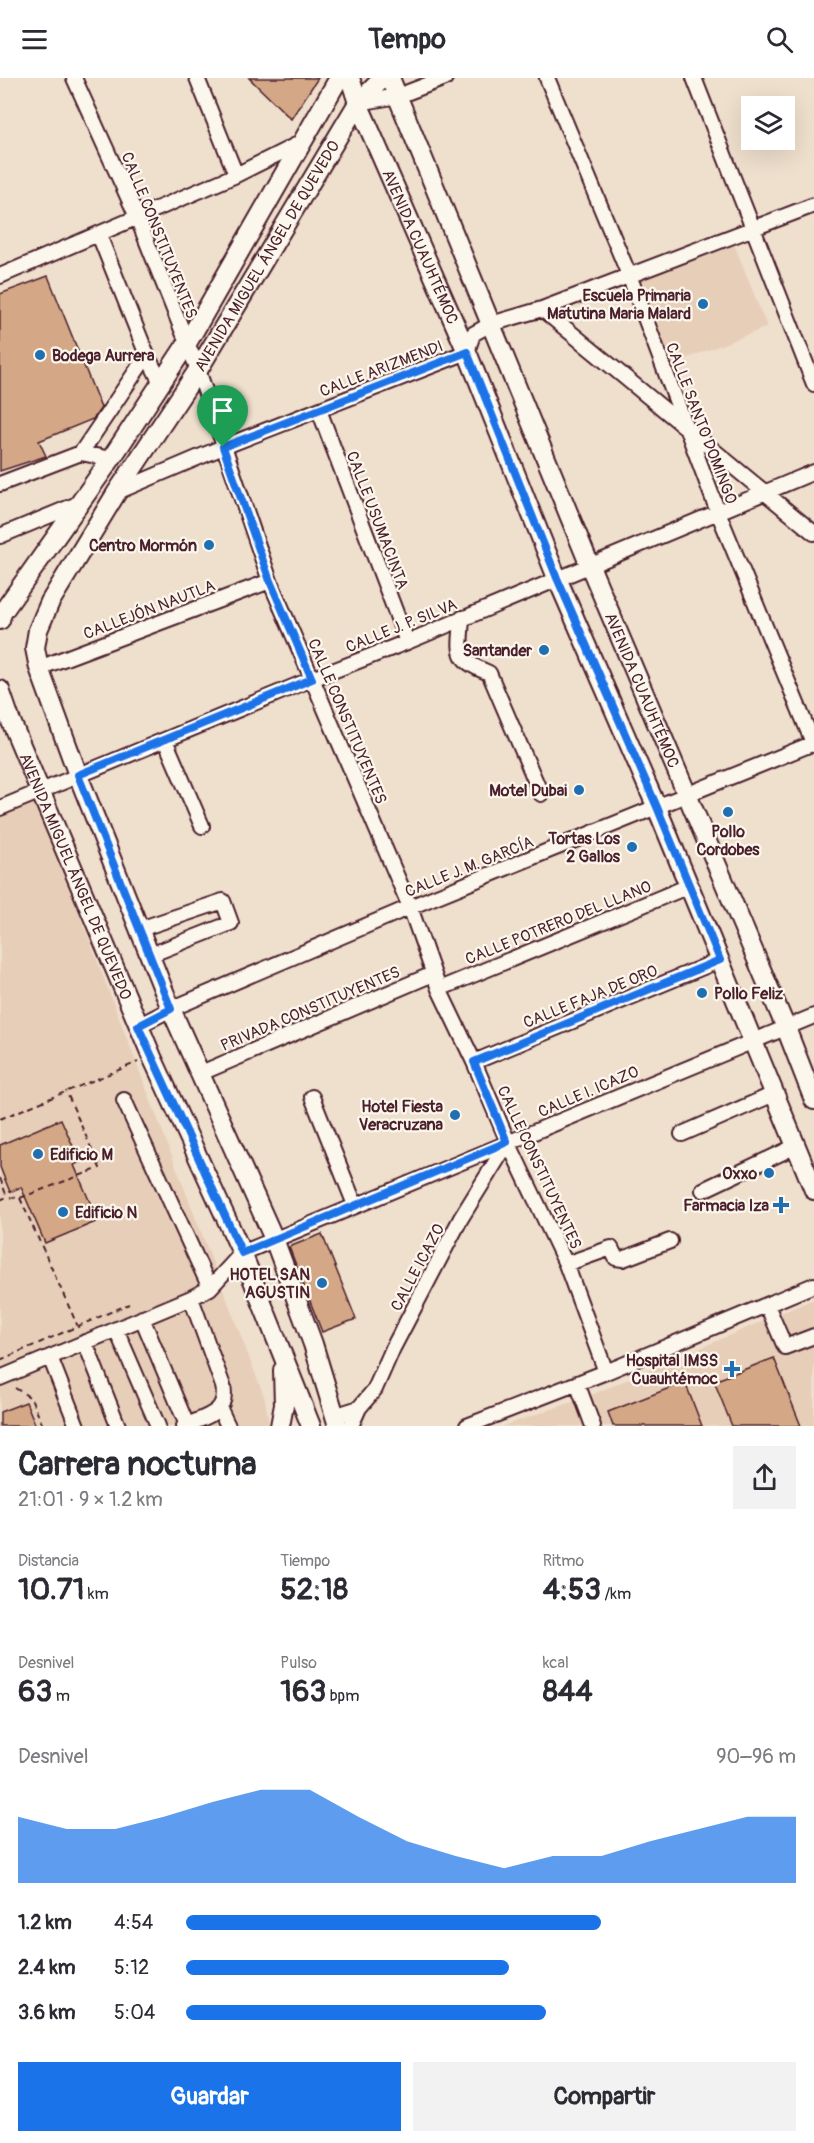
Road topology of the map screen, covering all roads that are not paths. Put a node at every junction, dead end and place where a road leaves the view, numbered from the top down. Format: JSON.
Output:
{"nodes":[{"id":1,"x":74,"y":78,"type":"edge"},
{"id":2,"x":197,"y":78,"type":"edge"},
{"id":3,"x":339,"y":78,"type":"edge"},
{"id":4,"x":351,"y":78,"type":"edge"},
{"id":5,"x":383,"y":78,"type":"edge"},
{"id":6,"x":390,"y":78,"type":"edge"},
{"id":7,"x":445,"y":78,"type":"edge"},
{"id":8,"x":547,"y":78,"type":"edge"},
{"id":9,"x":694,"y":78,"type":"edge"},
{"id":10,"x":398,"y":96,"type":"junction"},
{"id":11,"x":358,"y":103,"type":"junction"},
{"id":12,"x":300,"y":143,"type":"junction"},
{"id":13,"x":236,"y":175,"type":"junction"},
{"id":14,"x":814,"y":205,"type":"edge"},
{"id":15,"x":137,"y":217,"type":"junction"},
{"id":16,"x":753,"y":229,"type":"junction"},
{"id":17,"x":99,"y":235,"type":"junction"},
{"id":18,"x":629,"y":275,"type":"junction"},
{"id":19,"x":0,"y":276,"type":"edge"},
{"id":20,"x":542,"y":309,"type":"junction"},
{"id":21,"x":491,"y":324,"type":"junction"},
{"id":22,"x":186,"y":345,"type":"junction"},
{"id":23,"x":467,"y":352,"type":"junction"},
{"id":24,"x":147,"y":355,"type":"junction"},
{"id":25,"x":198,"y":370,"type":"junction"},
{"id":26,"x":161,"y":383,"type":"junction"},
{"id":27,"x":814,"y":384,"type":"edge"},
{"id":28,"x":319,"y":410,"type":"junction"},
{"id":29,"x":684,"y":425,"type":"junction"},
{"id":30,"x":223,"y":447,"type":"junction"},
{"id":31,"x":81,"y":453,"type":"junction"},
{"id":32,"x":111,"y":459,"type":"junction"},
{"id":33,"x":814,"y":472,"type":"edge"},
{"id":34,"x":0,"y":484,"type":"edge"},
{"id":35,"x":117,"y":492,"type":"junction"},
{"id":36,"x":765,"y":492,"type":"junction"},
{"id":37,"x":80,"y":503,"type":"junction"},
{"id":38,"x":718,"y":512,"type":"junction"},
{"id":39,"x":814,"y":533,"type":"edge"},
{"id":40,"x":0,"y":536,"type":"edge"},
{"id":41,"x":590,"y":566,"type":"junction"},
{"id":42,"x":557,"y":578,"type":"junction"},
{"id":43,"x":270,"y":581,"type":"junction"},
{"id":44,"x":0,"y":614,"type":"edge"},
{"id":45,"x":462,"y":618,"type":"junction"},
{"id":46,"x":407,"y":642,"type":"junction"},
{"id":47,"x":39,"y":668,"type":"junction"},
{"id":48,"x":312,"y":679,"type":"junction"},
{"id":49,"x":0,"y":690,"type":"edge"},
{"id":50,"x":5,"y":721,"type":"edge"},
{"id":51,"x":165,"y":740,"type":"junction"},
{"id":52,"x":814,"y":744,"type":"edge"},
{"id":53,"x":78,"y":775,"type":"junction"},
{"id":54,"x":42,"y":791,"type":"junction"},
{"id":55,"x":541,"y":794,"type":"dead end"},
{"id":56,"x":688,"y":794,"type":"junction"},
{"id":57,"x":657,"y":807,"type":"junction"},
{"id":58,"x":0,"y":808,"type":"edge"},
{"id":59,"x":202,"y":826,"type":"dead end"},
{"id":60,"x":689,"y":886,"type":"junction"},
{"id":61,"x":410,"y":907,"type":"junction"},
{"id":62,"x":140,"y":929,"type":"junction"},
{"id":63,"x":150,"y":955,"type":"junction"},
{"id":64,"x":720,"y":960,"type":"junction"},
{"id":65,"x":433,"y":974,"type":"junction"},
{"id":66,"x":439,"y":989,"type":"junction"},
{"id":67,"x":171,"y":1009,"type":"junction"},
{"id":68,"x":814,"y":1016,"type":"edge"},
{"id":69,"x":138,"y":1026,"type":"junction"},
{"id":70,"x":786,"y":1028,"type":"junction"},
{"id":71,"x":752,"y":1040,"type":"junction"},
{"id":72,"x":474,"y":1062,"type":"junction"},
{"id":73,"x":201,"y":1073,"type":"junction"},
{"id":74,"x":774,"y":1094,"type":"junction"},
{"id":75,"x":312,"y":1097,"type":"dead end"},
{"id":76,"x":124,"y":1100,"type":"dead end"},
{"id":77,"x":814,"y":1100,"type":"edge"},
{"id":78,"x":682,"y":1134,"type":"dead end"},
{"id":79,"x":507,"y":1142,"type":"junction"},
{"id":80,"x":796,"y":1146,"type":"junction"},
{"id":81,"x":703,"y":1190,"type":"dead end"},
{"id":82,"x":814,"y":1190,"type":"edge"},
{"id":83,"x":355,"y":1205,"type":"junction"},
{"id":84,"x":274,"y":1239,"type":"junction"},
{"id":85,"x":670,"y":1241,"type":"dead end"},
{"id":86,"x":242,"y":1253,"type":"junction"},
{"id":87,"x":566,"y":1264,"type":"junction"},
{"id":88,"x":814,"y":1284,"type":"edge"},
{"id":89,"x":210,"y":1288,"type":"junction"},
{"id":90,"x":191,"y":1298,"type":"junction"},
{"id":91,"x":766,"y":1305,"type":"junction"},
{"id":92,"x":142,"y":1318,"type":"junction"},
{"id":93,"x":116,"y":1329,"type":"junction"},
{"id":94,"x":814,"y":1336,"type":"edge"},
{"id":95,"x":85,"y":1342,"type":"junction"},
{"id":96,"x":50,"y":1357,"type":"junction"},
{"id":97,"x":283,"y":1357,"type":"junction"},
{"id":98,"x":606,"y":1372,"type":"junction"},
{"id":99,"x":4,"y":1380,"type":"edge"},
{"id":100,"x":293,"y":1382,"type":"junction"},
{"id":101,"x":577,"y":1383,"type":"junction"},
{"id":102,"x":359,"y":1408,"type":"junction"},
{"id":103,"x":220,"y":1409,"type":"junction"},
{"id":104,"x":336,"y":1421,"type":"edge"},
{"id":105,"x":191,"y":1424,"type":"edge"},
{"id":106,"x":77,"y":1426,"type":"edge"},
{"id":107,"x":118,"y":1426,"type":"edge"},
{"id":108,"x":158,"y":1426,"type":"edge"},
{"id":109,"x":228,"y":1426,"type":"edge"},
{"id":110,"x":280,"y":1426,"type":"edge"},
{"id":111,"x":311,"y":1426,"type":"edge"},
{"id":112,"x":351,"y":1426,"type":"edge"},
{"id":113,"x":467,"y":1426,"type":"edge"},
{"id":114,"x":593,"y":1426,"type":"edge"}],
"edges":[{"from":1,"to":15,"type":"street","name":"CALLE CONSTITUYENTES"},
{"from":2,"to":13,"type":"street"},
{"from":3,"to":12,"type":"main road","name":"AVENIDA MIGUEL ÁNGEL DE QUEVEDO"},
{"from":4,"to":11,"type":"main road","name":"AVENIDA CUAUHTÉMOC"},
{"from":5,"to":11,"type":"main road","name":"AVENIDA MIGUEL ÁNGEL DE QUEVEDO"},
{"from":6,"to":10,"type":"main road","name":"AVENIDA CUAUHTÉMOC"},
{"from":7,"to":10,"type":"street"},
{"from":8,"to":18,"type":"street","name":"CALLE SANTO DOMINGO"},
{"from":9,"to":16,"type":"street"},
{"from":10,"to":11,"type":"street"},
{"from":10,"to":21,"type":"main road","name":"AVENIDA CUAUHTÉMOC"},
{"from":11,"to":23,"type":"main road","name":"AVENIDA CUAUHTÉMOC"},
{"from":11,"to":25,"type":"main road","name":"AVENIDA MIGUEL ÁNGEL DE QUEVEDO"},
{"from":12,"to":13,"type":"street"},
{"from":12,"to":22,"type":"main road","name":"AVENIDA MIGUEL ÁNGEL DE QUEVEDO"},
{"from":13,"to":15,"type":"street"},
{"from":14,"to":16,"type":"street","name":"CALLE ARIZMENDI"},
{"from":15,"to":17,"type":"street"},
{"from":15,"to":22,"type":"street","name":"CALLE CONSTITUYENTES"},
{"from":16,"to":18,"type":"street","name":"CALLE ARIZMENDI"},
{"from":16,"to":27,"type":"street"},
{"from":17,"to":19,"type":"street"},
{"from":17,"to":24,"type":"street"},
{"from":18,"to":20,"type":"street","name":"CALLE ARIZMENDI"},
{"from":18,"to":29,"type":"street","name":"CALLE SANTO DOMINGO"},
{"from":20,"to":21,"type":"street","name":"CALLE ARIZMENDI"},
{"from":20,"to":29,"type":"street"},
{"from":21,"to":23,"type":"street","name":"CALLE ARIZMENDI"},
{"from":21,"to":41,"type":"main road","name":"AVENIDA CUAUHTÉMOC"},
{"from":22,"to":25,"type":"street","name":"CALLE CONSTITUYENTES"},
{"from":22,"to":26,"type":"main road","name":"AVENIDA MIGUEL ÁNGEL DE QUEVEDO"},
{"from":23,"to":28,"type":"street","name":"CALLE ARIZMENDI"},
{"from":23,"to":42,"type":"main road","name":"AVENIDA CUAUHTÉMOC"},
{"from":24,"to":26,"type":"street"},
{"from":24,"to":31,"type":"street"},
{"from":25,"to":30,"type":"street","name":"CALLE CONSTITUYENTES"},
{"from":25,"to":35,"type":"main road","name":"AVENIDA MIGUEL ÁNGEL DE QUEVEDO"},
{"from":26,"to":32,"type":"main road","name":"AVENIDA MIGUEL ÁNGEL DE QUEVEDO"},
{"from":28,"to":30,"type":"street","name":"CALLE ARIZMENDI"},
{"from":28,"to":46,"type":"street","name":"CALLE USUMACINTA"},
{"from":29,"to":36,"type":"street"},
{"from":29,"to":38,"type":"street","name":"CALLE SANTO DOMINGO"},
{"from":30,"to":35,"type":"street","name":"CALLE ARIZMENDI"},
{"from":30,"to":43,"type":"street","name":"CALLE CONSTITUYENTES"},
{"from":31,"to":32,"type":"street"},
{"from":31,"to":34,"type":"street"},
{"from":32,"to":37,"type":"main road","name":"AVENIDA MIGUEL ÁNGEL DE QUEVEDO"},
{"from":33,"to":36,"type":"street","name":"CALLE J. P. SILVA"},
{"from":35,"to":47,"type":"main road","name":"AVENIDA MIGUEL ÁNGEL DE QUEVEDO"},
{"from":36,"to":38,"type":"street","name":"CALLE J. P. SILVA"},
{"from":36,"to":39,"type":"street"},
{"from":37,"to":40,"type":"street"},
{"from":37,"to":44,"type":"main road","name":"AVENIDA MIGUEL ÁNGEL DE QUEVEDO"},
{"from":38,"to":41,"type":"street","name":"CALLE J. P. SILVA"},
{"from":38,"to":52,"type":"street","name":"CALLE SANTO DOMINGO"},
{"from":41,"to":42,"type":"street","name":"CALLE J. P. SILVA"},
{"from":41,"to":56,"type":"main road","name":"AVENIDA CUAUHTÉMOC"},
{"from":42,"to":45,"type":"street","name":"CALLE J. P. SILVA"},
{"from":42,"to":57,"type":"main road","name":"AVENIDA CUAUHTÉMOC"},
{"from":43,"to":47,"type":"street","name":"CALLEJÓN NAUTLA"},
{"from":43,"to":48,"type":"street","name":"CALLE CONSTITUYENTES"},
{"from":45,"to":46,"type":"street","name":"CALLE J. P. SILVA"},
{"from":45,"to":55,"type":"street"},
{"from":46,"to":48,"type":"street","name":"CALLE J. P. SILVA"},
{"from":47,"to":53,"type":"main road","name":"AVENIDA MIGUEL ÁNGEL DE QUEVEDO"},
{"from":48,"to":51,"type":"street","name":"CALLE J. P. SILVA"},
{"from":48,"to":61,"type":"street","name":"CALLE CONSTITUYENTES"},
{"from":49,"to":50,"type":"main road","name":"AVENIDA MIGUEL ÁNGEL DE QUEVEDO"},
{"from":50,"to":54,"type":"main road","name":"AVENIDA MIGUEL ÁNGEL DE QUEVEDO"},
{"from":51,"to":53,"type":"street","name":"CALLE J. P. SILVA"},
{"from":51,"to":59,"type":"street"},
{"from":52,"to":56,"type":"street","name":"CALLE J. M. GARCÍA"},
{"from":53,"to":54,"type":"street","name":"CALLE J. P. SILVA"},
{"from":53,"to":62,"type":"main road","name":"AVENIDA MIGUEL ÁNGEL DE QUEVEDO"},
{"from":54,"to":58,"type":"street","name":"CALLE J. P. SILVA"},
{"from":54,"to":69,"type":"main road","name":"AVENIDA MIGUEL ÁNGEL DE QUEVEDO"},
{"from":56,"to":57,"type":"street","name":"CALLE J. M. GARCÍA"},
{"from":56,"to":70,"type":"main road","name":"AVENIDA CUAUHTÉMOC"},
{"from":57,"to":60,"type":"main road","name":"AVENIDA CUAUHTÉMOC"},
{"from":57,"to":61,"type":"street","name":"CALLE J. M. GARCÍA"},
{"from":60,"to":64,"type":"main road","name":"AVENIDA CUAUHTÉMOC"},
{"from":60,"to":66,"type":"street","name":"CALLE POTRERO DEL LLANO"},
{"from":61,"to":65,"type":"street","name":"CALLE CONSTITUYENTES"},
{"from":61,"to":67,"type":"street","name":"CALLE J. M. GARCÍA"},
{"from":62,"to":63,"type":"main road","name":"AVENIDA MIGUEL ÁNGEL DE QUEVEDO"},
{"from":62,"to":63,"type":"street"},
{"from":63,"to":67,"type":"main road","name":"AVENIDA MIGUEL ÁNGEL DE QUEVEDO"},
{"from":64,"to":71,"type":"main road","name":"AVENIDA CUAUHTÉMOC"},
{"from":64,"to":72,"type":"street","name":"CALLE FAJA DE ORO"},
{"from":65,"to":66,"type":"street","name":"CALLE CONSTITUYENTES"},
{"from":65,"to":73,"type":"street","name":"PRIVADA CONSTITUYENTES"},
{"from":66,"to":72,"type":"street","name":"CALLE CONSTITUYENTES"},
{"from":67,"to":69,"type":"street","name":"CALLE J. M. GARCÍA"},
{"from":67,"to":73,"type":"main road","name":"AVENIDA MIGUEL ÁNGEL DE QUEVEDO"},
{"from":68,"to":70,"type":"street","name":"CALLE I. ICAZO"},
{"from":69,"to":86,"type":"main road","name":"AVENIDA MIGUEL ÁNGEL DE QUEVEDO"},
{"from":70,"to":71,"type":"street","name":"CALLE I. ICAZO"},
{"from":70,"to":77,"type":"main road","name":"AVENIDA CUAUHTÉMOC"},
{"from":71,"to":74,"type":"main road","name":"AVENIDA CUAUHTÉMOC"},
{"from":71,"to":79,"type":"street","name":"CALLE I. ICAZO"},
{"from":72,"to":79,"type":"street","name":"CALLE CONSTITUYENTES"},
{"from":73,"to":84,"type":"main road","name":"AVENIDA MIGUEL ÁNGEL DE QUEVEDO"},
{"from":74,"to":78,"type":"street"},
{"from":74,"to":80,"type":"main road","name":"AVENIDA CUAUHTÉMOC"},
{"from":75,"to":83,"type":"street"},
{"from":76,"to":89,"type":"street"},
{"from":79,"to":83,"type":"street","name":"CALLE I. ICAZO"},
{"from":79,"to":87,"type":"street","name":"CALLE CONSTITUYENTES"},
{"from":79,"to":102,"type":"street","name":"CALLE ICAZO"},
{"from":80,"to":81,"type":"street"},
{"from":80,"to":82,"type":"main road","name":"AVENIDA CUAUHTÉMOC"},
{"from":83,"to":84,"type":"street","name":"CALLE I. ICAZO"},
{"from":84,"to":86,"type":"street","name":"CALLE I. ICAZO"},
{"from":84,"to":104,"type":"main road","name":"AVENIDA MIGUEL ÁNGEL DE QUEVEDO"},
{"from":85,"to":87,"type":"street"},
{"from":86,"to":89,"type":"street"},
{"from":86,"to":97,"type":"main road","name":"AVENIDA MIGUEL ÁNGEL DE QUEVEDO"},
{"from":87,"to":98,"type":"street","name":"CALLE CONSTITUYENTES"},
{"from":88,"to":91,"type":"street"},
{"from":89,"to":90,"type":"street"},
{"from":90,"to":92,"type":"street"},
{"from":90,"to":103,"type":"street"},
{"from":91,"to":94,"type":"street"},
{"from":91,"to":98,"type":"street"},
{"from":92,"to":93,"type":"street"},
{"from":92,"to":105,"type":"street"},
{"from":93,"to":95,"type":"street"},
{"from":93,"to":108,"type":"street"},
{"from":95,"to":96,"type":"street"},
{"from":95,"to":107,"type":"street"},
{"from":96,"to":99,"type":"street"},
{"from":96,"to":106,"type":"street"},
{"from":97,"to":100,"type":"main road","name":"AVENIDA MIGUEL ÁNGEL DE QUEVEDO"},
{"from":97,"to":110,"type":"main road"},
{"from":98,"to":101,"type":"street"},
{"from":100,"to":104,"type":"main road"},
{"from":100,"to":111,"type":"main road","name":"AVENIDA MIGUEL ÁNGEL DE QUEVEDO"},
{"from":101,"to":113,"type":"street"},
{"from":101,"to":114,"type":"street"},
{"from":102,"to":104,"type":"street"},
{"from":102,"to":112,"type":"street","name":"CALLE ICAZO"},
{"from":103,"to":105,"type":"street"},
{"from":103,"to":109,"type":"street"}]}
